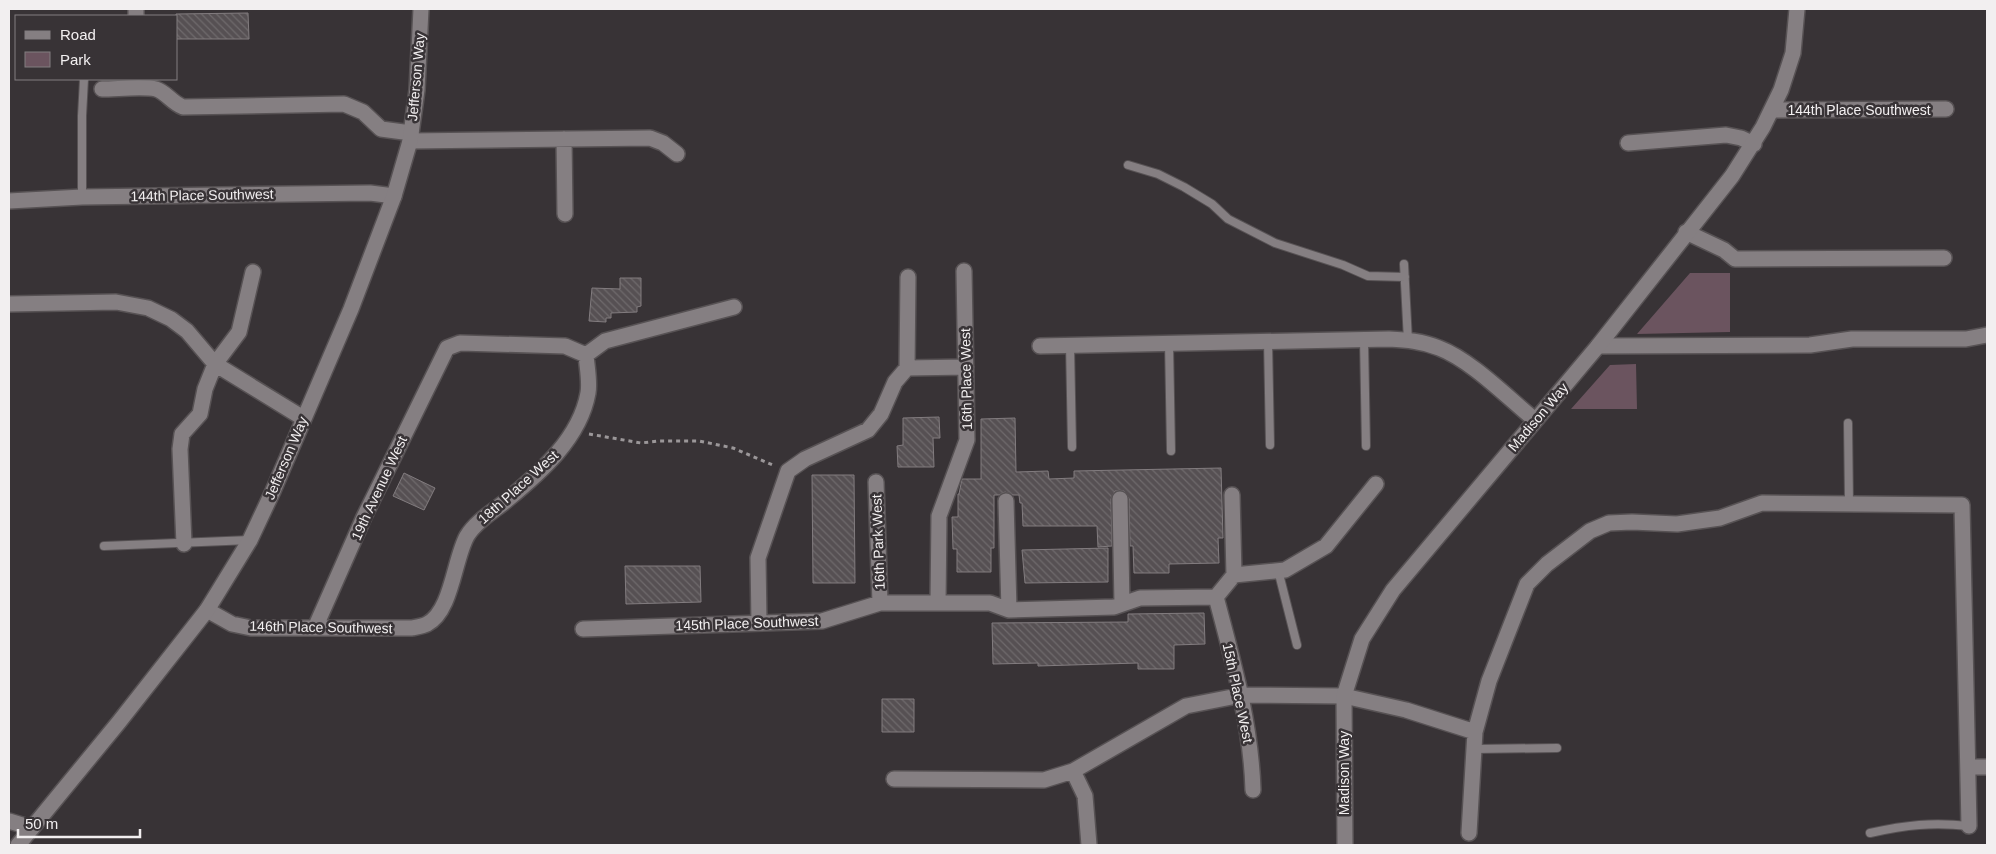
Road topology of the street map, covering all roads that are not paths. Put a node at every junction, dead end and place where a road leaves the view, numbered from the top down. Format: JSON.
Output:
{"nodes":[{"id":1,"x":421,"y":9,"type":"edge"},
{"id":2,"x":1797,"y":9,"type":"edge"},
{"id":3,"x":84,"y":80,"type":"edge"},
{"id":4,"x":102,"y":89,"type":"dead end"},
{"id":5,"x":1946,"y":109,"type":"dead end"},
{"id":6,"x":1772,"y":110,"type":"junction"},
{"id":7,"x":411,"y":137,"type":"junction"},
{"id":8,"x":564,"y":139,"type":"junction"},
{"id":9,"x":1628,"y":143,"type":"dead end"},
{"id":10,"x":1754,"y":144,"type":"junction"},
{"id":11,"x":677,"y":154,"type":"dead end"},
{"id":12,"x":1128,"y":165,"type":"dead end"},
{"id":13,"x":394,"y":196,"type":"junction"},
{"id":14,"x":82,"y":197,"type":"junction"},
{"id":15,"x":9,"y":200,"type":"edge"},
{"id":16,"x":565,"y":214,"type":"dead end"},
{"id":17,"x":1686,"y":232,"type":"junction"},
{"id":18,"x":1944,"y":258,"type":"dead end"},
{"id":19,"x":1404,"y":264,"type":"dead end"},
{"id":20,"x":964,"y":271,"type":"dead end"},
{"id":21,"x":254,"y":272,"type":"dead end"},
{"id":22,"x":908,"y":278,"type":"dead end"},
{"id":23,"x":1405,"y":278,"type":"junction"},
{"id":24,"x":9,"y":304,"type":"edge"},
{"id":25,"x":734,"y":307,"type":"dead end"},
{"id":26,"x":1987,"y":335,"type":"edge"},
{"id":27,"x":1364,"y":340,"type":"junction"},
{"id":28,"x":1268,"y":341,"type":"junction"},
{"id":29,"x":1408,"y":341,"type":"junction"},
{"id":30,"x":1170,"y":343,"type":"junction"},
{"id":31,"x":1070,"y":345,"type":"junction"},
{"id":32,"x":1040,"y":346,"type":"dead end"},
{"id":33,"x":1598,"y":346,"type":"junction"},
{"id":34,"x":586,"y":355,"type":"junction"},
{"id":35,"x":215,"y":364,"type":"junction"},
{"id":36,"x":966,"y":367,"type":"junction"},
{"id":37,"x":907,"y":368,"type":"junction"},
{"id":38,"x":304,"y":418,"type":"junction"},
{"id":39,"x":1535,"y":420,"type":"junction"},
{"id":40,"x":1848,"y":423,"type":"dead end"},
{"id":41,"x":1270,"y":445,"type":"dead end"},
{"id":42,"x":1366,"y":446,"type":"dead end"},
{"id":43,"x":1072,"y":448,"type":"dead end"},
{"id":44,"x":1172,"y":451,"type":"dead end"},
{"id":45,"x":876,"y":482,"type":"dead end"},
{"id":46,"x":1376,"y":484,"type":"dead end"},
{"id":47,"x":1232,"y":495,"type":"dead end"},
{"id":48,"x":1120,"y":499,"type":"dead end"},
{"id":49,"x":1006,"y":501,"type":"dead end"},
{"id":50,"x":1849,"y":504,"type":"junction"},
{"id":51,"x":250,"y":540,"type":"junction"},
{"id":52,"x":184,"y":544,"type":"junction"},
{"id":53,"x":104,"y":546,"type":"dead end"},
{"id":54,"x":1281,"y":570,"type":"junction"},
{"id":55,"x":1234,"y":575,"type":"junction"},
{"id":56,"x":1216,"y":597,"type":"junction"},
{"id":57,"x":880,"y":603,"type":"junction"},
{"id":58,"x":938,"y":603,"type":"junction"},
{"id":59,"x":1122,"y":604,"type":"junction"},
{"id":60,"x":207,"y":610,"type":"junction"},
{"id":61,"x":1008,"y":610,"type":"junction"},
{"id":62,"x":436,"y":618,"type":"joint"},
{"id":63,"x":759,"y":623,"type":"junction"},
{"id":64,"x":315,"y":628,"type":"junction"},
{"id":65,"x":583,"y":629,"type":"dead end"},
{"id":66,"x":1297,"y":645,"type":"dead end"},
{"id":67,"x":1242,"y":695,"type":"junction"},
{"id":68,"x":1344,"y":696,"type":"junction"},
{"id":69,"x":1475,"y":732,"type":"junction"},
{"id":70,"x":1557,"y":748,"type":"dead end"},
{"id":71,"x":1474,"y":749,"type":"junction"},
{"id":72,"x":1968,"y":767,"type":"junction"},
{"id":73,"x":1987,"y":767,"type":"edge"},
{"id":74,"x":1074,"y":771,"type":"junction"},
{"id":75,"x":894,"y":779,"type":"dead end"},
{"id":76,"x":1253,"y":790,"type":"dead end"},
{"id":77,"x":9,"y":821,"type":"edge"},
{"id":78,"x":1969,"y":826,"type":"joint"},
{"id":79,"x":32,"y":828,"type":"junction"},
{"id":80,"x":1469,"y":832,"type":"dead end"},
{"id":81,"x":1870,"y":833,"type":"dead end"},
{"id":82,"x":18,"y":845,"type":"edge"},
{"id":83,"x":1089,"y":845,"type":"edge"},
{"id":84,"x":1345,"y":845,"type":"edge"}],
"edges":[{"from":1,"to":7,"type":"street","name":"Jefferson Way"},
{"from":2,"to":6,"type":"street","name":"Madison Way"},
{"from":3,"to":14,"type":"lane"},
{"from":4,"to":7,"type":"street"},
{"from":5,"to":6,"type":"street","name":"144th Place Southwest"},
{"from":6,"to":10,"type":"street","name":"Madison Way"},
{"from":7,"to":8,"type":"street"},
{"from":7,"to":13,"type":"street","name":"Jefferson Way"},
{"from":8,"to":11,"type":"street"},
{"from":8,"to":16,"type":"street"},
{"from":9,"to":10,"type":"street"},
{"from":10,"to":17,"type":"street","name":"Madison Way"},
{"from":12,"to":23,"type":"lane"},
{"from":13,"to":14,"type":"street","name":"144th Place Southwest"},
{"from":13,"to":38,"type":"street","name":"Jefferson Way"},
{"from":14,"to":15,"type":"street","name":"144th Place Southwest"},
{"from":17,"to":18,"type":"street"},
{"from":17,"to":33,"type":"street","name":"Madison Way"},
{"from":19,"to":23,"type":"lane"},
{"from":20,"to":36,"type":"street","name":"16th Place West"},
{"from":21,"to":35,"type":"street"},
{"from":22,"to":37,"type":"street"},
{"from":23,"to":29,"type":"lane"},
{"from":24,"to":35,"type":"street"},
{"from":25,"to":34,"type":"street"},
{"from":26,"to":33,"type":"street"},
{"from":27,"to":28,"type":"street"},
{"from":27,"to":29,"type":"street"},
{"from":27,"to":42,"type":"lane"},
{"from":28,"to":30,"type":"street"},
{"from":28,"to":41,"type":"lane"},
{"from":29,"to":39,"type":"street"},
{"from":30,"to":31,"type":"street"},
{"from":30,"to":44,"type":"lane"},
{"from":31,"to":32,"type":"street"},
{"from":31,"to":43,"type":"lane"},
{"from":33,"to":39,"type":"street","name":"Madison Way"},
{"from":34,"to":62,"type":"street","name":"18th Place West"},
{"from":34,"to":64,"type":"street","name":"19th Avenue West"},
{"from":35,"to":38,"type":"street"},
{"from":35,"to":52,"type":"street"},
{"from":36,"to":37,"type":"street"},
{"from":36,"to":58,"type":"street","name":"16th Place West"},
{"from":37,"to":63,"type":"street"},
{"from":38,"to":51,"type":"street","name":"Jefferson Way"},
{"from":39,"to":68,"type":"street","name":"Madison Way"},
{"from":40,"to":50,"type":"lane"},
{"from":45,"to":57,"type":"street","name":"16th Park West"},
{"from":46,"to":54,"type":"street"},
{"from":47,"to":55,"type":"street"},
{"from":48,"to":59,"type":"street"},
{"from":49,"to":61,"type":"street"},
{"from":50,"to":69,"type":"street"},
{"from":50,"to":72,"type":"street"},
{"from":51,"to":52,"type":"lane"},
{"from":51,"to":60,"type":"street","name":"Jefferson Way"},
{"from":52,"to":53,"type":"lane"},
{"from":54,"to":55,"type":"street"},
{"from":54,"to":66,"type":"lane"},
{"from":55,"to":56,"type":"street"},
{"from":56,"to":59,"type":"street","name":"145th Place Southwest"},
{"from":56,"to":67,"type":"street","name":"15th Place West"},
{"from":57,"to":58,"type":"street","name":"145th Place Southwest"},
{"from":57,"to":63,"type":"street","name":"145th Place Southwest"},
{"from":58,"to":61,"type":"street","name":"145th Place Southwest"},
{"from":59,"to":61,"type":"street","name":"145th Place Southwest"},
{"from":60,"to":64,"type":"street","name":"146th Place Southwest"},
{"from":60,"to":79,"type":"street","name":"Jefferson Way"},
{"from":62,"to":64,"type":"street","name":"146th Place Southwest"},
{"from":63,"to":65,"type":"street","name":"145th Place Southwest"},
{"from":67,"to":68,"type":"street"},
{"from":67,"to":74,"type":"street"},
{"from":67,"to":76,"type":"street","name":"15th Place West"},
{"from":68,"to":69,"type":"street"},
{"from":68,"to":84,"type":"street","name":"Madison Way"},
{"from":69,"to":71,"type":"street"},
{"from":70,"to":71,"type":"lane"},
{"from":71,"to":80,"type":"street"},
{"from":72,"to":73,"type":"street"},
{"from":72,"to":78,"type":"street"},
{"from":74,"to":75,"type":"street"},
{"from":74,"to":83,"type":"street"},
{"from":77,"to":79,"type":"street"},
{"from":78,"to":81,"type":"lane"},
{"from":79,"to":82,"type":"street","name":"Jefferson Way"}]}
